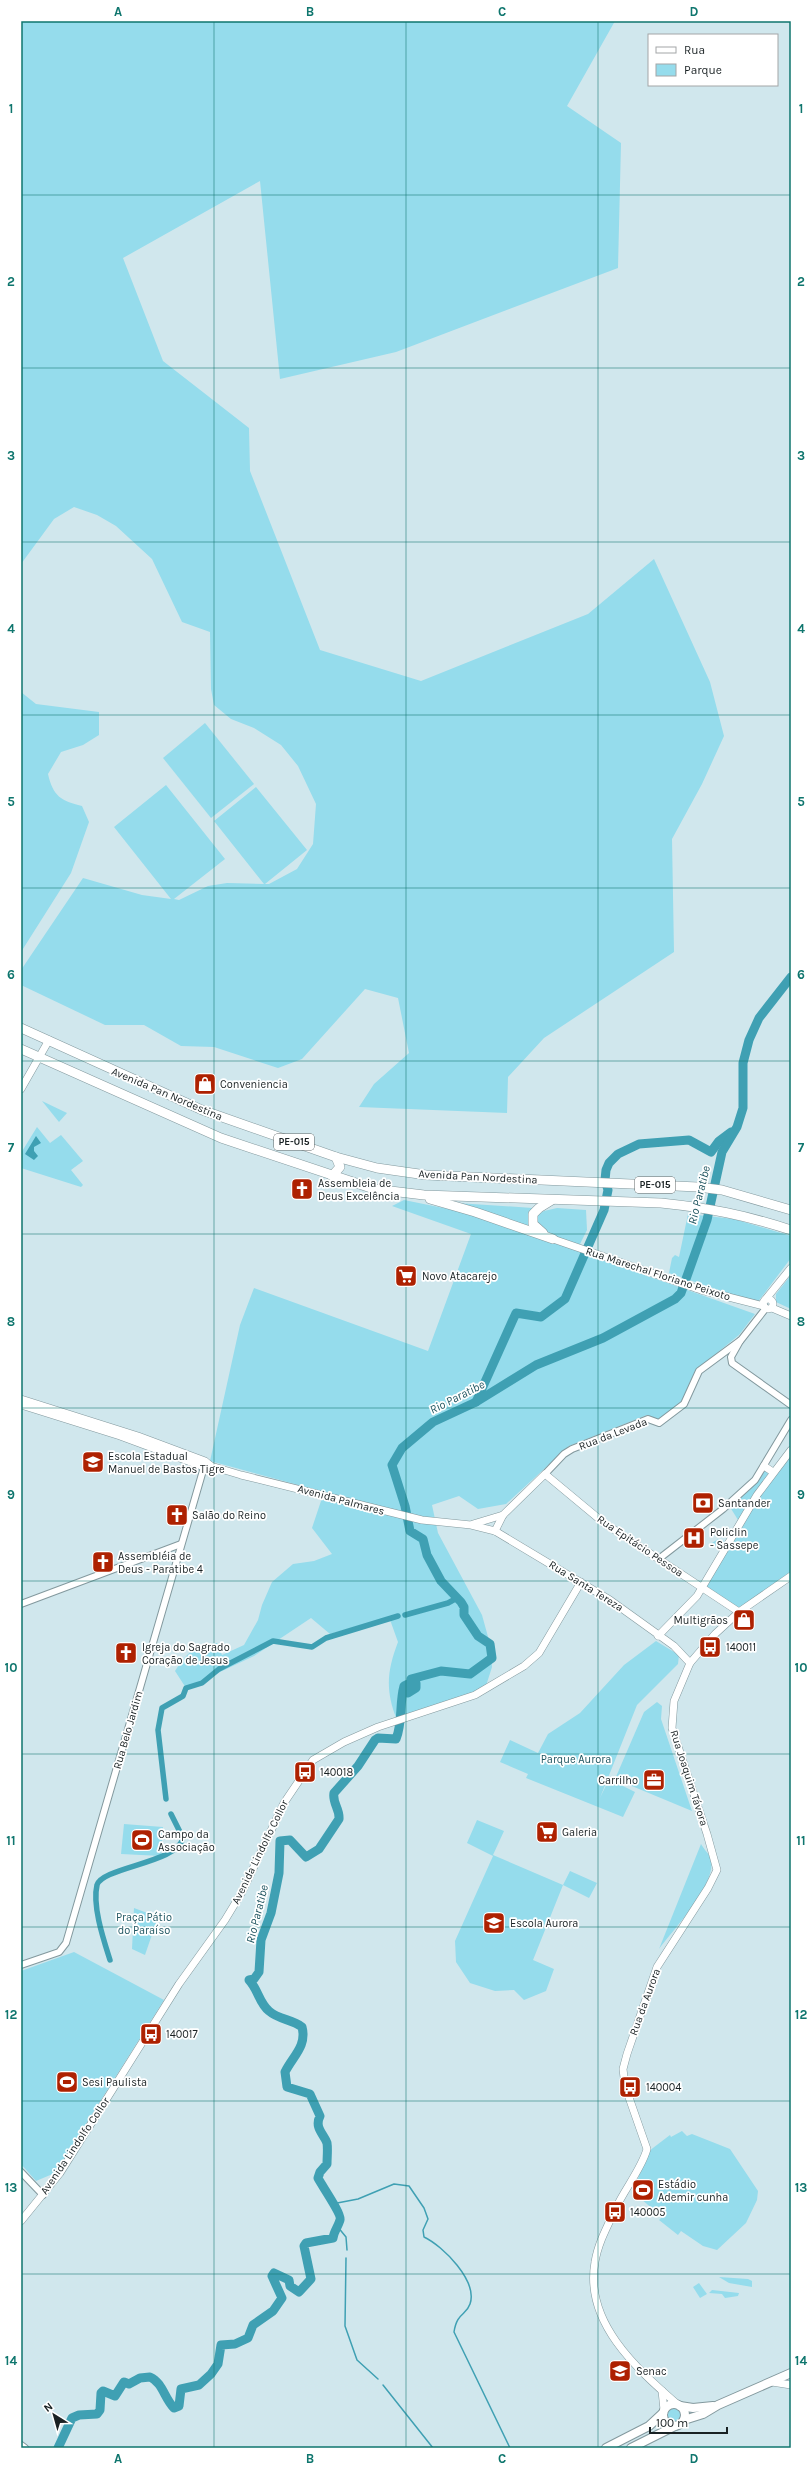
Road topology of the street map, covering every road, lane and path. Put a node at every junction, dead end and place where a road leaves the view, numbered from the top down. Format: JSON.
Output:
{"nodes":[{"id":1,"x":21,"y":1028,"type":"edge"},
{"id":2,"x":49,"y":1040,"type":"junction"},
{"id":3,"x":21,"y":1049,"type":"edge"},
{"id":4,"x":40,"y":1058,"type":"junction"},
{"id":5,"x":21,"y":1089,"type":"edge"},
{"id":6,"x":336,"y":1156,"type":"junction"},
{"id":7,"x":332,"y":1176,"type":"junction"},
{"id":8,"x":402,"y":1193,"type":"junction"},
{"id":9,"x":553,"y":1200,"type":"junction"},
{"id":10,"x":791,"y":1210,"type":"edge"},
{"id":11,"x":791,"y":1230,"type":"edge"},
{"id":12,"x":553,"y":1239,"type":"junction"},
{"id":13,"x":791,"y":1268,"type":"edge"},
{"id":14,"x":768,"y":1304,"type":"junction"},
{"id":15,"x":791,"y":1316,"type":"edge"},
{"id":16,"x":741,"y":1340,"type":"junction"},
{"id":17,"x":726,"y":1349,"type":"junction"},
{"id":18,"x":733,"y":1353,"type":"junction"},
{"id":19,"x":21,"y":1399,"type":"edge"},
{"id":20,"x":21,"y":1405,"type":"edge"},
{"id":21,"x":791,"y":1405,"type":"edge"},
{"id":22,"x":791,"y":1420,"type":"edge"},
{"id":23,"x":791,"y":1450,"type":"edge"},
{"id":24,"x":212,"y":1466,"type":"junction"},
{"id":25,"x":764,"y":1466,"type":"junction"},
{"id":26,"x":204,"y":1467,"type":"junction"},
{"id":27,"x":773,"y":1472,"type":"junction"},
{"id":28,"x":545,"y":1474,"type":"junction"},
{"id":29,"x":503,"y":1515,"type":"junction"},
{"id":30,"x":471,"y":1525,"type":"junction"},
{"id":31,"x":495,"y":1531,"type":"junction"},
{"id":32,"x":181,"y":1544,"type":"junction"},
{"id":33,"x":660,"y":1558,"type":"junction"},
{"id":34,"x":791,"y":1576,"type":"edge"},
{"id":35,"x":581,"y":1582,"type":"junction"},
{"id":36,"x":702,"y":1588,"type":"junction"},
{"id":37,"x":21,"y":1604,"type":"edge"},
{"id":38,"x":739,"y":1612,"type":"junction"},
{"id":39,"x":658,"y":1636,"type":"junction"},
{"id":40,"x":690,"y":1663,"type":"junction"},
{"id":41,"x":717,"y":1870,"type":"joint"},
{"id":42,"x":21,"y":1965,"type":"edge"},
{"id":43,"x":21,"y":2172,"type":"edge"},
{"id":44,"x":42,"y":2195,"type":"junction"},
{"id":45,"x":21,"y":2221,"type":"edge"},
{"id":46,"x":791,"y":2373,"type":"edge"},
{"id":47,"x":772,"y":2382,"type":"junction"},
{"id":48,"x":791,"y":2385,"type":"edge"},
{"id":49,"x":662,"y":2391,"type":"junction"},
{"id":50,"x":678,"y":2405,"type":"junction"},
{"id":51,"x":718,"y":2405,"type":"junction"},
{"id":52,"x":664,"y":2411,"type":"junction"},
{"id":53,"x":684,"y":2420,"type":"junction"},
{"id":54,"x":675,"y":2426,"type":"junction"},
{"id":55,"x":21,"y":2445,"type":"edge"},
{"id":56,"x":25,"y":2448,"type":"edge"},
{"id":57,"x":606,"y":2448,"type":"edge"},
{"id":58,"x":631,"y":2448,"type":"edge"}],
"edges":[{"from":1,"to":2,"type":"highway","name":"Avenida Pan Nordestina","number":"PE-015"},
{"from":2,"to":4,"type":"main road"},
{"from":2,"to":6,"type":"highway","name":"Avenida Pan Nordestina","number":"PE-015"},
{"from":3,"to":4,"type":"highway","name":"Avenida Pan Nordestina","number":"PE-015"},
{"from":4,"to":5,"type":"main road"},
{"from":4,"to":7,"type":"highway","name":"Avenida Pan Nordestina","number":"PE-015"},
{"from":6,"to":7,"type":"highway"},
{"from":6,"to":10,"type":"highway","name":"Avenida Pan Nordestina","number":"PE-015"},
{"from":7,"to":8,"type":"highway","name":"Avenida Pan Nordestina","number":"PE-015"},
{"from":8,"to":9,"type":"highway","name":"Avenida Pan Nordestina","number":"PE-015"},
{"from":8,"to":12,"type":"highway"},
{"from":9,"to":11,"type":"highway","name":"Avenida Pan Nordestina","number":"PE-015"},
{"from":9,"to":12,"type":"highway"},
{"from":12,"to":14,"type":"main road","name":"Rua Marechal Floriano Peixoto"},
{"from":13,"to":14,"type":"main road"},
{"from":14,"to":15,"type":"main road","name":"Rua Marechal Floriano Peixoto"},
{"from":14,"to":16,"type":"street","name":"Rua da Levada"},
{"from":16,"to":17,"type":"street","name":"Rua da Levada"},
{"from":16,"to":18,"type":"street"},
{"from":17,"to":18,"type":"street"},
{"from":17,"to":28,"type":"street","name":"Rua da Levada"},
{"from":18,"to":21,"type":"street"},
{"from":19,"to":24,"type":"main road","name":"Avenida Palmares"},
{"from":20,"to":26,"type":"main road","name":"Avenida Palmares"},
{"from":22,"to":25,"type":"street"},
{"from":23,"to":27,"type":"main road"},
{"from":24,"to":26,"type":"main road","name":"Avenida Palmares"},
{"from":24,"to":30,"type":"main road","name":"Avenida Palmares"},
{"from":25,"to":27,"type":"main road"},
{"from":25,"to":33,"type":"street"},
{"from":26,"to":32,"type":"street","name":"Rua Belo Jardim"},
{"from":27,"to":36,"type":"main road"},
{"from":28,"to":29,"type":"main road","name":"Rua da Levada"},
{"from":28,"to":33,"type":"main road","name":"Rua Epitácio Pessoa"},
{"from":29,"to":30,"type":"main road","name":"Rua da Levada"},
{"from":29,"to":31,"type":"main road","name":"Rua da Levada"},
{"from":30,"to":31,"type":"main road","name":"Rua Santa Tereza"},
{"from":31,"to":35,"type":"main road","name":"Rua Santa Tereza"},
{"from":32,"to":37,"type":"street"},
{"from":32,"to":42,"type":"street","name":"Rua Belo Jardim"},
{"from":33,"to":36,"type":"main road","name":"Rua Epitácio Pessoa"},
{"from":34,"to":38,"type":"main road","name":"Rua Joaquim Távora"},
{"from":35,"to":39,"type":"main road","name":"Rua Santa Tereza"},
{"from":35,"to":44,"type":"main road","name":"Avenida Lindolfo Collor"},
{"from":36,"to":38,"type":"main road","name":"Rua Epitácio Pessoa"},
{"from":36,"to":39,"type":"main road"},
{"from":38,"to":40,"type":"main road","name":"Rua Joaquim Távora"},
{"from":39,"to":40,"type":"main road","name":"Rua Santa Tereza"},
{"from":40,"to":41,"type":"main road","name":"Rua Joaquim Távora"},
{"from":41,"to":49,"type":"main road","name":"Rua da Aurora"},
{"from":43,"to":44,"type":"street"},
{"from":44,"to":45,"type":"main road","name":"Avenida Lindolfo Collor"},
{"from":46,"to":47,"type":"main road"},
{"from":47,"to":48,"type":"main road"},
{"from":47,"to":51,"type":"main road"},
{"from":49,"to":50,"type":"main road"},
{"from":49,"to":52,"type":"main road"},
{"from":50,"to":51,"type":"main road"},
{"from":50,"to":52,"type":"main road"},
{"from":50,"to":53,"type":"main road"},
{"from":51,"to":53,"type":"main road"},
{"from":52,"to":54,"type":"main road"},
{"from":52,"to":57,"type":"main road"},
{"from":53,"to":54,"type":"main road"},
{"from":54,"to":58,"type":"main road"},
{"from":55,"to":56,"type":"street"}]}
